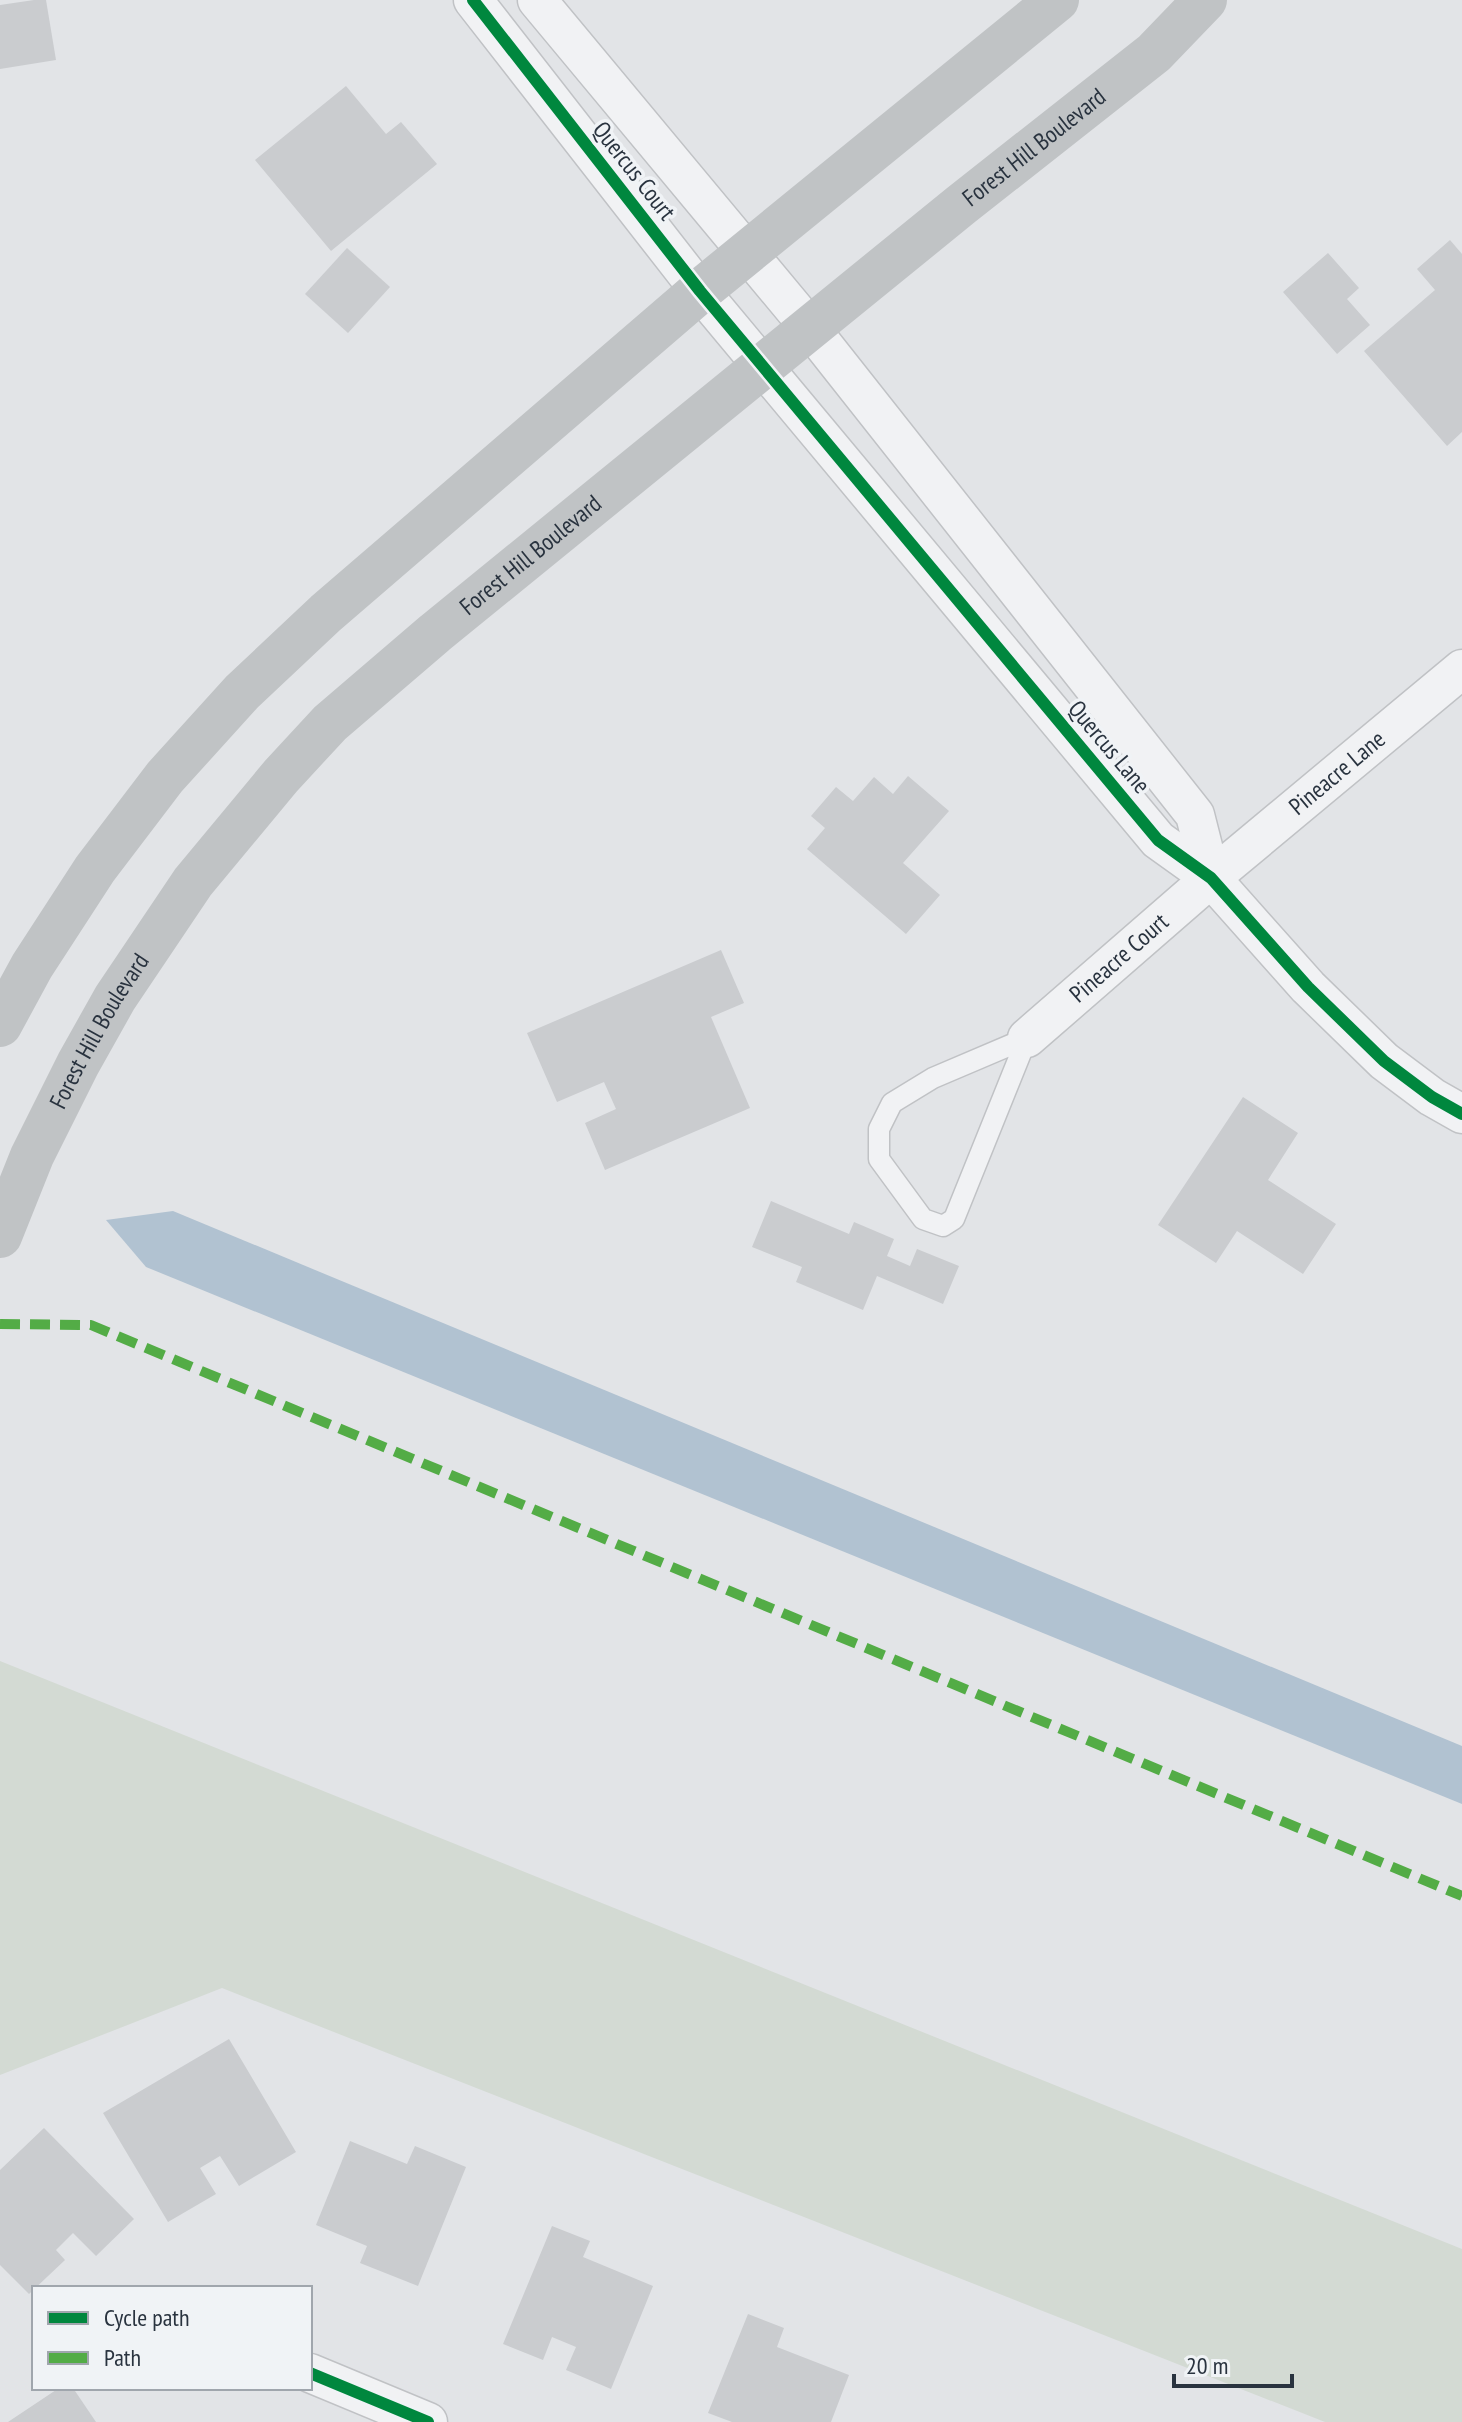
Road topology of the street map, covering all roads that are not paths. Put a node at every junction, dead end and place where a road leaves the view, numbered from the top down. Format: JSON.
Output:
{"nodes":[{"id":1,"x":537,"y":0,"type":"edge"},
{"id":2,"x":1057,"y":0,"type":"edge"},
{"id":3,"x":1205,"y":0,"type":"edge"},
{"id":4,"x":478,"y":2,"type":"edge"},
{"id":5,"x":747,"y":252,"type":"junction"},
{"id":6,"x":700,"y":291,"type":"junction"},
{"id":7,"x":810,"y":328,"type":"junction"},
{"id":8,"x":763,"y":366,"type":"junction"},
{"id":9,"x":1462,"y":669,"type":"edge"},
{"id":10,"x":1211,"y":878,"type":"junction"},
{"id":11,"x":0,"y":1025,"type":"edge"},
{"id":12,"x":1027,"y":1038,"type":"junction"},
{"id":13,"x":1462,"y":1114,"type":"edge"},
{"id":14,"x":0,"y":1236,"type":"edge"},
{"id":15,"x":312,"y":2374,"type":"edge"},
{"id":16,"x":428,"y":2422,"type":"edge"}],
"edges":[{"from":1,"to":5,"type":"street","name":"Quercus Court"},
{"from":2,"to":5,"type":"main road"},
{"from":3,"to":7,"type":"main road","name":"Forest Hill Boulevard"},
{"from":4,"to":6,"type":"street","name":"Quercus Court"},
{"from":5,"to":6,"type":"main road"},
{"from":5,"to":7,"type":"street","name":"Quercus Lane"},
{"from":6,"to":8,"type":"street","name":"Quercus Court"},
{"from":6,"to":11,"type":"main road"},
{"from":7,"to":8,"type":"main road","name":"Forest Hill Boulevard"},
{"from":7,"to":10,"type":"street","name":"Quercus Lane"},
{"from":8,"to":10,"type":"street","name":"Quercus Lane"},
{"from":8,"to":14,"type":"main road","name":"Forest Hill Boulevard"},
{"from":9,"to":10,"type":"street","name":"Pineacre Lane"},
{"from":10,"to":12,"type":"street","name":"Pineacre Court"},
{"from":10,"to":13,"type":"street","name":"Quercus Lane"},
{"from":12,"to":12,"type":"lane"},
{"from":15,"to":16,"type":"street"}]}
